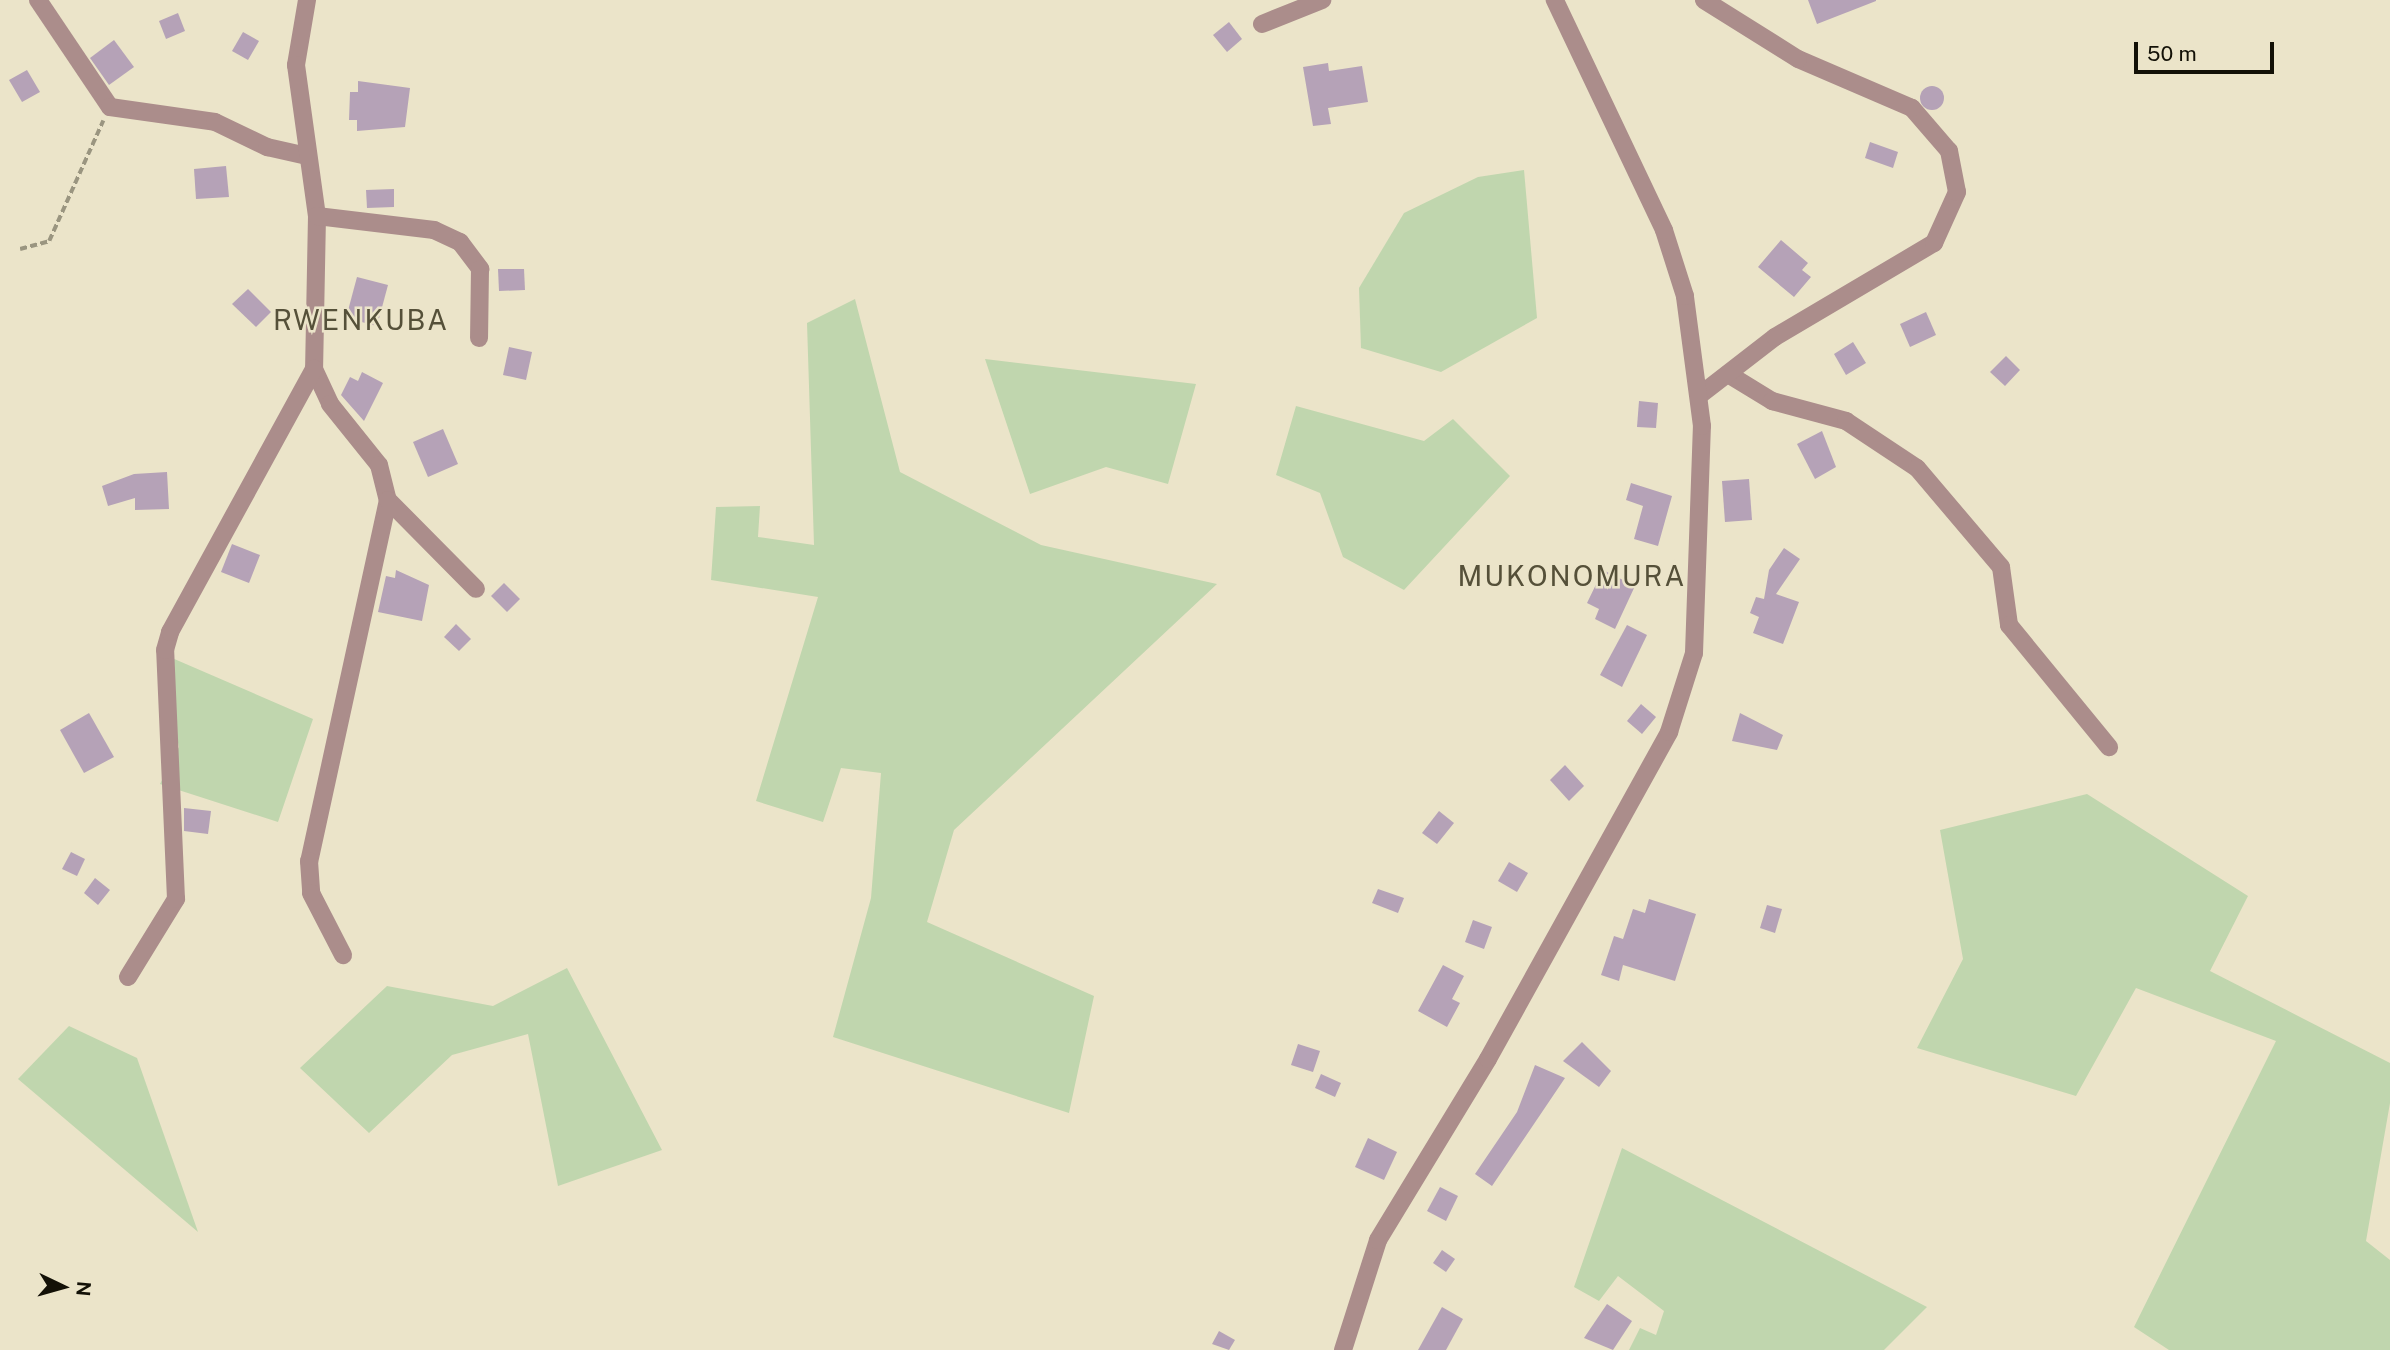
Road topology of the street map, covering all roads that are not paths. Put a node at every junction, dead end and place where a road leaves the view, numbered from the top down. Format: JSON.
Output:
{"nodes":[{"id":1,"x":38,"y":0,"type":"edge"},
{"id":2,"x":307,"y":0,"type":"edge"},
{"id":3,"x":1322,"y":0,"type":"edge"},
{"id":4,"x":1555,"y":0,"type":"edge"},
{"id":5,"x":1704,"y":0,"type":"edge"},
{"id":6,"x":1262,"y":24,"type":"dead end"},
{"id":7,"x":307,"y":156,"type":"junction"},
{"id":8,"x":317,"y":216,"type":"junction"},
{"id":9,"x":479,"y":338,"type":"dead end"},
{"id":10,"x":314,"y":369,"type":"junction"},
{"id":11,"x":1728,"y":374,"type":"junction"},
{"id":12,"x":1700,"y":395,"type":"junction"},
{"id":13,"x":388,"y":500,"type":"junction"},
{"id":14,"x":475,"y":589,"type":"dead end"},
{"id":15,"x":2109,"y":747,"type":"dead end"},
{"id":16,"x":343,"y":955,"type":"dead end"},
{"id":17,"x":128,"y":977,"type":"dead end"},
{"id":18,"x":1343,"y":1350,"type":"edge"}],
"edges":[{"from":1,"to":7,"type":"street"},
{"from":2,"to":7,"type":"street"},
{"from":3,"to":6,"type":"street"},
{"from":4,"to":12,"type":"street"},
{"from":5,"to":11,"type":"street"},
{"from":7,"to":8,"type":"street"},
{"from":8,"to":9,"type":"street"},
{"from":8,"to":10,"type":"street"},
{"from":10,"to":13,"type":"street"},
{"from":10,"to":17,"type":"street"},
{"from":11,"to":12,"type":"street"},
{"from":11,"to":15,"type":"street"},
{"from":12,"to":18,"type":"street"},
{"from":13,"to":14,"type":"street"},
{"from":13,"to":16,"type":"street"}]}
